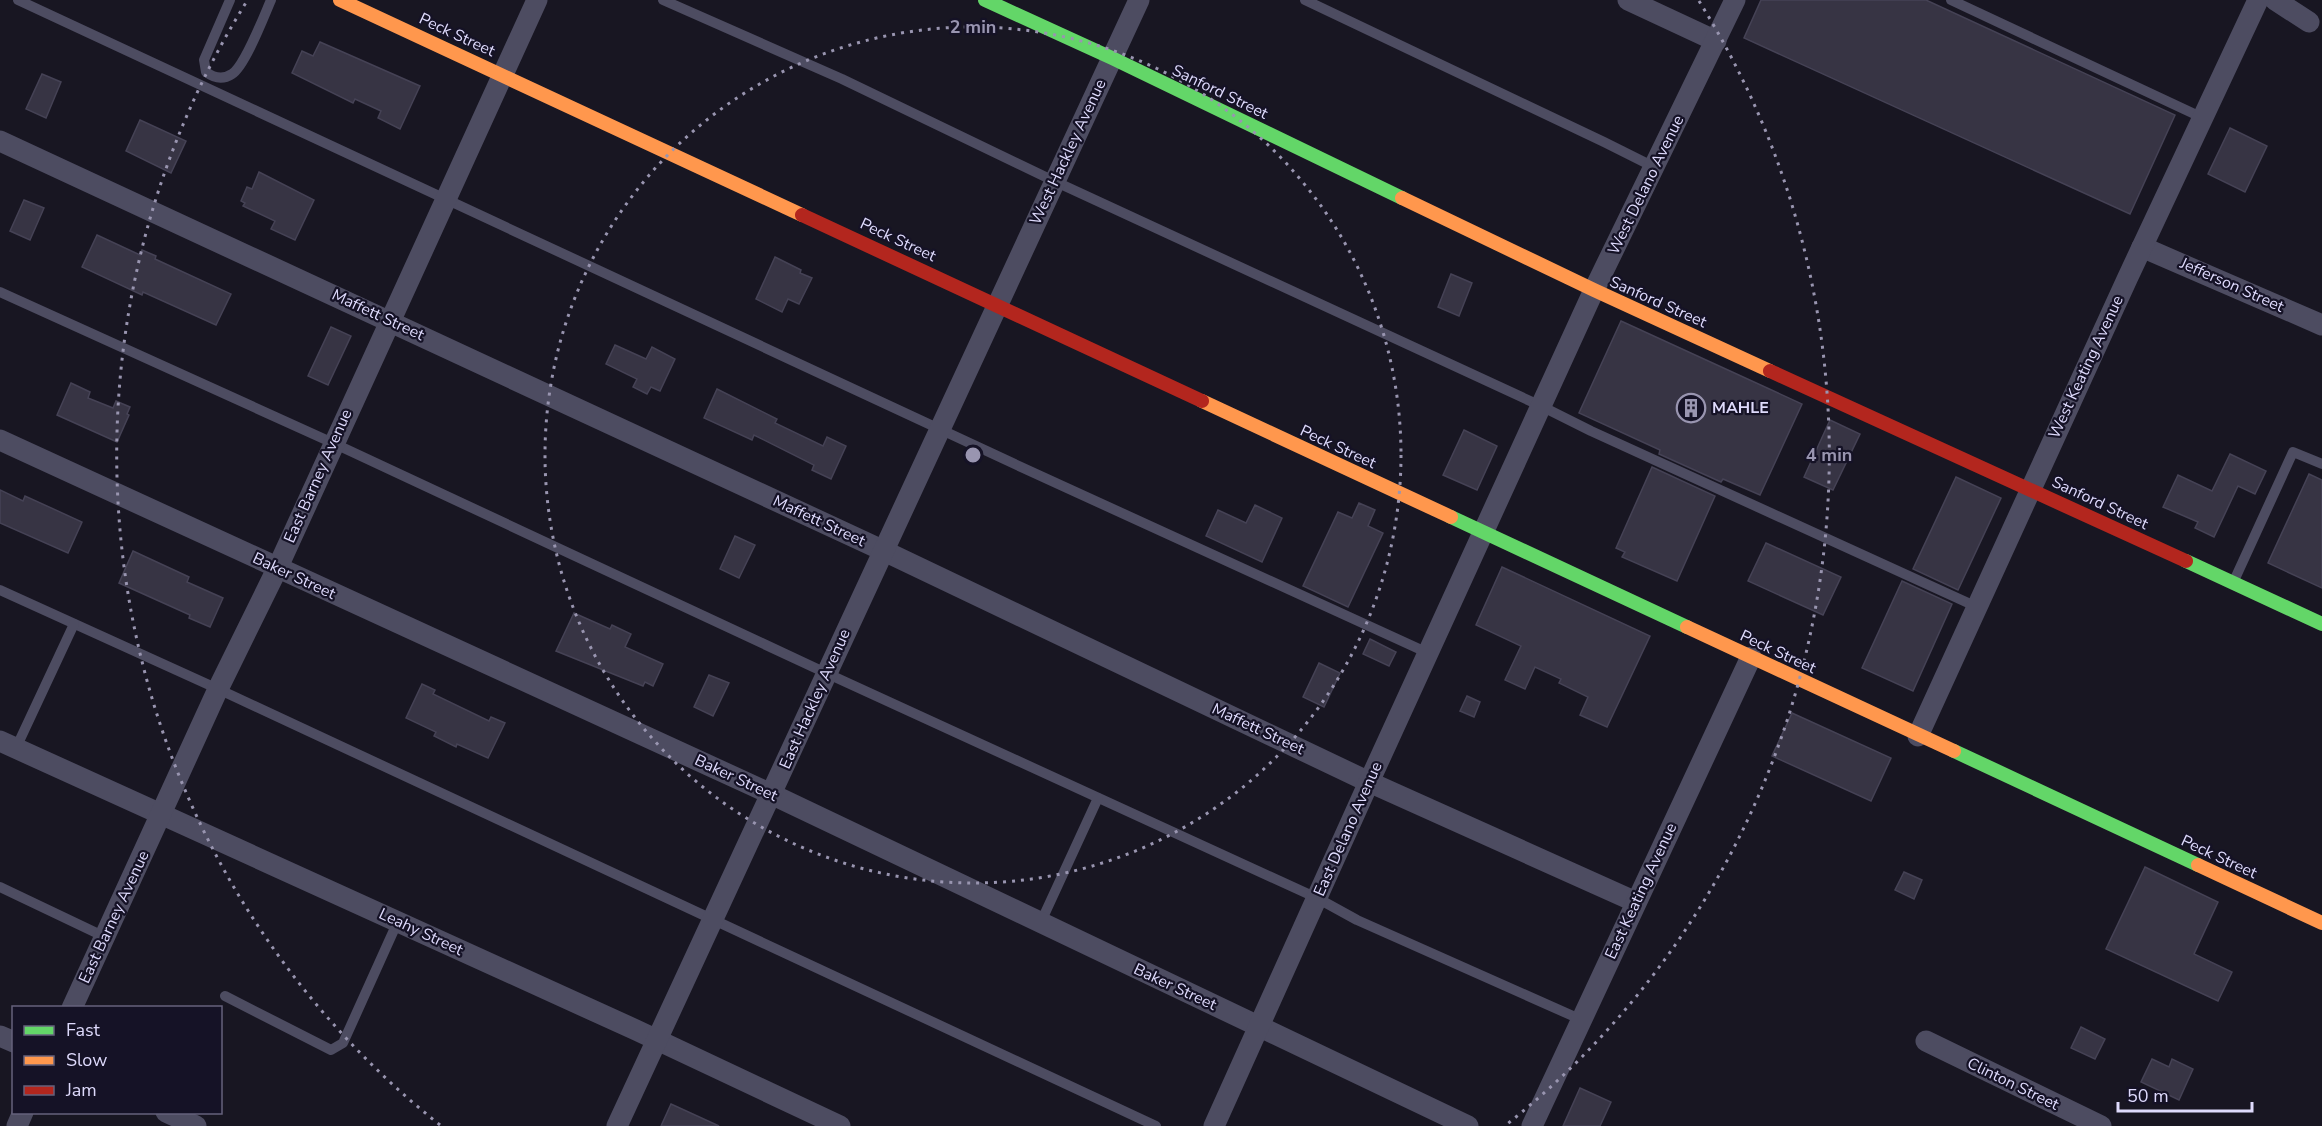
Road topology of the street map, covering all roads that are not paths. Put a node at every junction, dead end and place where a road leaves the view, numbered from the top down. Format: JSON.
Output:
{"nodes":[{"id":1,"x":18,"y":0,"type":"edge"},
{"id":2,"x":230,"y":0,"type":"edge"},
{"id":3,"x":271,"y":0,"type":"edge"},
{"id":4,"x":340,"y":0,"type":"edge"},
{"id":5,"x":537,"y":0,"type":"edge"},
{"id":6,"x":663,"y":0,"type":"edge"},
{"id":7,"x":985,"y":0,"type":"edge"},
{"id":8,"x":1138,"y":0,"type":"edge"},
{"id":9,"x":1305,"y":0,"type":"edge"},
{"id":10,"x":1628,"y":0,"type":"edge"},
{"id":11,"x":1735,"y":0,"type":"edge"},
{"id":12,"x":1951,"y":0,"type":"edge"},
{"id":13,"x":2258,"y":0,"type":"edge"},
{"id":14,"x":2275,"y":0,"type":"edge"},
{"id":15,"x":2309,"y":22,"type":"dead end"},
{"id":16,"x":1716,"y":40,"type":"junction"},
{"id":17,"x":1112,"y":58,"type":"junction"},
{"id":18,"x":503,"y":75,"type":"junction"},
{"id":19,"x":2203,"y":117,"type":"junction"},
{"id":20,"x":0,"y":141,"type":"edge"},
{"id":21,"x":1654,"y":167,"type":"junction"},
{"id":22,"x":1054,"y":181,"type":"junction"},
{"id":23,"x":446,"y":198,"type":"junction"},
{"id":24,"x":2142,"y":246,"type":"junction"},
{"id":25,"x":1594,"y":290,"type":"junction"},
{"id":26,"x":0,"y":292,"type":"edge"},
{"id":27,"x":997,"y":304,"type":"junction"},
{"id":28,"x":389,"y":320,"type":"junction"},
{"id":29,"x":2322,"y":325,"type":"edge"},
{"id":30,"x":1542,"y":406,"type":"junction"},
{"id":31,"x":939,"y":429,"type":"junction"},
{"id":32,"x":0,"y":440,"type":"edge"},
{"id":33,"x":333,"y":443,"type":"junction"},
{"id":34,"x":2322,"y":464,"type":"edge"},
{"id":35,"x":2031,"y":489,"type":"junction"},
{"id":36,"x":1483,"y":534,"type":"junction"},
{"id":37,"x":882,"y":550,"type":"junction"},
{"id":38,"x":277,"y":569,"type":"junction"},
{"id":39,"x":2233,"y":583,"type":"junction"},
{"id":40,"x":0,"y":590,"type":"edge"},
{"id":41,"x":1977,"y":607,"type":"junction"},
{"id":42,"x":74,"y":624,"type":"junction"},
{"id":43,"x":2322,"y":624,"type":"edge"},
{"id":44,"x":1428,"y":653,"type":"junction"},
{"id":45,"x":1751,"y":657,"type":"junction"},
{"id":46,"x":826,"y":673,"type":"junction"},
{"id":47,"x":218,"y":689,"type":"junction"},
{"id":48,"x":1918,"y":736,"type":"junction"},
{"id":49,"x":8,"y":744,"type":"edge"},
{"id":50,"x":1369,"y":782,"type":"junction"},
{"id":51,"x":771,"y":794,"type":"junction"},
{"id":52,"x":1098,"y":798,"type":"junction"},
{"id":53,"x":161,"y":813,"type":"junction"},
{"id":54,"x":0,"y":888,"type":"edge"},
{"id":55,"x":1317,"y":898,"type":"junction"},
{"id":56,"x":1636,"y":902,"type":"junction"},
{"id":57,"x":713,"y":920,"type":"junction"},
{"id":58,"x":398,"y":921,"type":"junction"},
{"id":59,"x":2322,"y":923,"type":"edge"},
{"id":60,"x":1040,"y":924,"type":"junction"},
{"id":61,"x":105,"y":937,"type":"junction"},
{"id":62,"x":225,"y":996,"type":"dead end"},
{"id":63,"x":73,"y":1006,"type":"edge"},
{"id":64,"x":1582,"y":1020,"type":"junction"},
{"id":65,"x":1259,"y":1027,"type":"junction"},
{"id":66,"x":658,"y":1040,"type":"junction"},
{"id":67,"x":1926,"y":1041,"type":"dead end"},
{"id":68,"x":168,"y":1114,"type":"edge"},
{"id":69,"x":196,"y":1126,"type":"edge"},
{"id":70,"x":617,"y":1126,"type":"edge"},
{"id":71,"x":840,"y":1126,"type":"edge"},
{"id":72,"x":1156,"y":1126,"type":"edge"},
{"id":73,"x":1214,"y":1126,"type":"edge"},
{"id":74,"x":1468,"y":1126,"type":"edge"},
{"id":75,"x":1532,"y":1126,"type":"edge"},
{"id":76,"x":2101,"y":1126,"type":"edge"}],
"edges":[{"from":1,"to":23,"type":"lane"},
{"from":2,"to":3,"type":"lane"},
{"from":4,"to":18,"type":"street","name":"Peck Street"},
{"from":5,"to":18,"type":"street","name":"East Barney Avenue"},
{"from":6,"to":22,"type":"lane"},
{"from":7,"to":17,"type":"street","name":"Sanford Street"},
{"from":8,"to":17,"type":"street","name":"West Hackley Avenue"},
{"from":9,"to":21,"type":"lane"},
{"from":10,"to":16,"type":"street"},
{"from":11,"to":16,"type":"street","name":"West Delano Avenue"},
{"from":12,"to":19,"type":"lane"},
{"from":13,"to":19,"type":"street","name":"West Keating Avenue"},
{"from":14,"to":15,"type":"street"},
{"from":16,"to":21,"type":"street","name":"West Delano Avenue"},
{"from":17,"to":22,"type":"street","name":"West Hackley Avenue"},
{"from":17,"to":25,"type":"street","name":"Sanford Street"},
{"from":18,"to":23,"type":"street","name":"East Barney Avenue"},
{"from":18,"to":27,"type":"street","name":"Peck Street"},
{"from":19,"to":24,"type":"street","name":"West Keating Avenue"},
{"from":20,"to":28,"type":"street","name":"Maffett Street"},
{"from":21,"to":25,"type":"street","name":"West Delano Avenue"},
{"from":22,"to":27,"type":"street","name":"West Hackley Avenue"},
{"from":22,"to":30,"type":"lane"},
{"from":23,"to":28,"type":"street","name":"East Barney Avenue"},
{"from":23,"to":31,"type":"lane"},
{"from":24,"to":29,"type":"street","name":"Jefferson Street"},
{"from":24,"to":35,"type":"street","name":"West Keating Avenue"},
{"from":25,"to":30,"type":"street","name":"West Delano Avenue"},
{"from":25,"to":35,"type":"street","name":"Sanford Street"},
{"from":26,"to":33,"type":"lane"},
{"from":27,"to":31,"type":"street","name":"East Hackley Avenue"},
{"from":27,"to":36,"type":"street","name":"Peck Street"},
{"from":28,"to":33,"type":"street","name":"East Barney Avenue"},
{"from":28,"to":37,"type":"street","name":"Maffett Street"},
{"from":30,"to":36,"type":"street","name":"West Delano Avenue"},
{"from":30,"to":41,"type":"lane"},
{"from":31,"to":37,"type":"street","name":"East Hackley Avenue"},
{"from":31,"to":44,"type":"lane"},
{"from":32,"to":38,"type":"street","name":"Baker Street"},
{"from":33,"to":38,"type":"street","name":"East Barney Avenue"},
{"from":33,"to":46,"type":"lane"},
{"from":34,"to":39,"type":"lane"},
{"from":35,"to":39,"type":"street","name":"Sanford Street"},
{"from":35,"to":41,"type":"street","name":"West Keating Avenue"},
{"from":36,"to":44,"type":"street","name":"East Delano Avenue"},
{"from":36,"to":45,"type":"street","name":"Peck Street"},
{"from":37,"to":46,"type":"street","name":"East Hackley Avenue"},
{"from":37,"to":50,"type":"street","name":"Maffett Street"},
{"from":38,"to":47,"type":"street","name":"East Barney Avenue"},
{"from":38,"to":51,"type":"street","name":"Baker Street"},
{"from":39,"to":43,"type":"street","name":"Sanford Street"},
{"from":40,"to":42,"type":"lane"},
{"from":41,"to":48,"type":"street","name":"West Keating Avenue"},
{"from":42,"to":47,"type":"lane"},
{"from":42,"to":49,"type":"lane"},
{"from":44,"to":50,"type":"street","name":"East Delano Avenue"},
{"from":45,"to":48,"type":"street","name":"Peck Street"},
{"from":45,"to":56,"type":"street","name":"East Keating Avenue"},
{"from":46,"to":51,"type":"street","name":"East Hackley Avenue"},
{"from":46,"to":52,"type":"lane"},
{"from":47,"to":53,"type":"street","name":"East Barney Avenue"},
{"from":47,"to":57,"type":"lane"},
{"from":48,"to":59,"type":"street","name":"Peck Street"},
{"from":49,"to":53,"type":"street","name":"Leahy Street"},
{"from":50,"to":55,"type":"street","name":"East Delano Avenue"},
{"from":50,"to":56,"type":"street","name":"Maffett Street"},
{"from":51,"to":57,"type":"street","name":"East Hackley Avenue"},
{"from":51,"to":60,"type":"street","name":"Baker Street"},
{"from":52,"to":55,"type":"lane"},
{"from":52,"to":60,"type":"lane"},
{"from":53,"to":58,"type":"street","name":"Leahy Street"},
{"from":53,"to":61,"type":"street","name":"East Barney Avenue"},
{"from":54,"to":61,"type":"lane"},
{"from":55,"to":64,"type":"lane"},
{"from":55,"to":65,"type":"street","name":"East Delano Avenue"},
{"from":56,"to":64,"type":"street","name":"East Keating Avenue"},
{"from":57,"to":66,"type":"street","name":"East Hackley Avenue"},
{"from":57,"to":72,"type":"lane"},
{"from":58,"to":62,"type":"lane"},
{"from":58,"to":66,"type":"street","name":"Leahy Street"},
{"from":60,"to":65,"type":"street","name":"Baker Street"},
{"from":61,"to":63,"type":"street","name":"East Barney Avenue"},
{"from":64,"to":75,"type":"street","name":"East Keating Avenue"},
{"from":65,"to":73,"type":"street","name":"East Delano Avenue"},
{"from":65,"to":74,"type":"street","name":"Baker Street"},
{"from":66,"to":70,"type":"street","name":"East Hackley Avenue"},
{"from":66,"to":71,"type":"street","name":"Leahy Street"},
{"from":67,"to":76,"type":"street","name":"Clinton Street"},
{"from":68,"to":69,"type":"street"}]}
